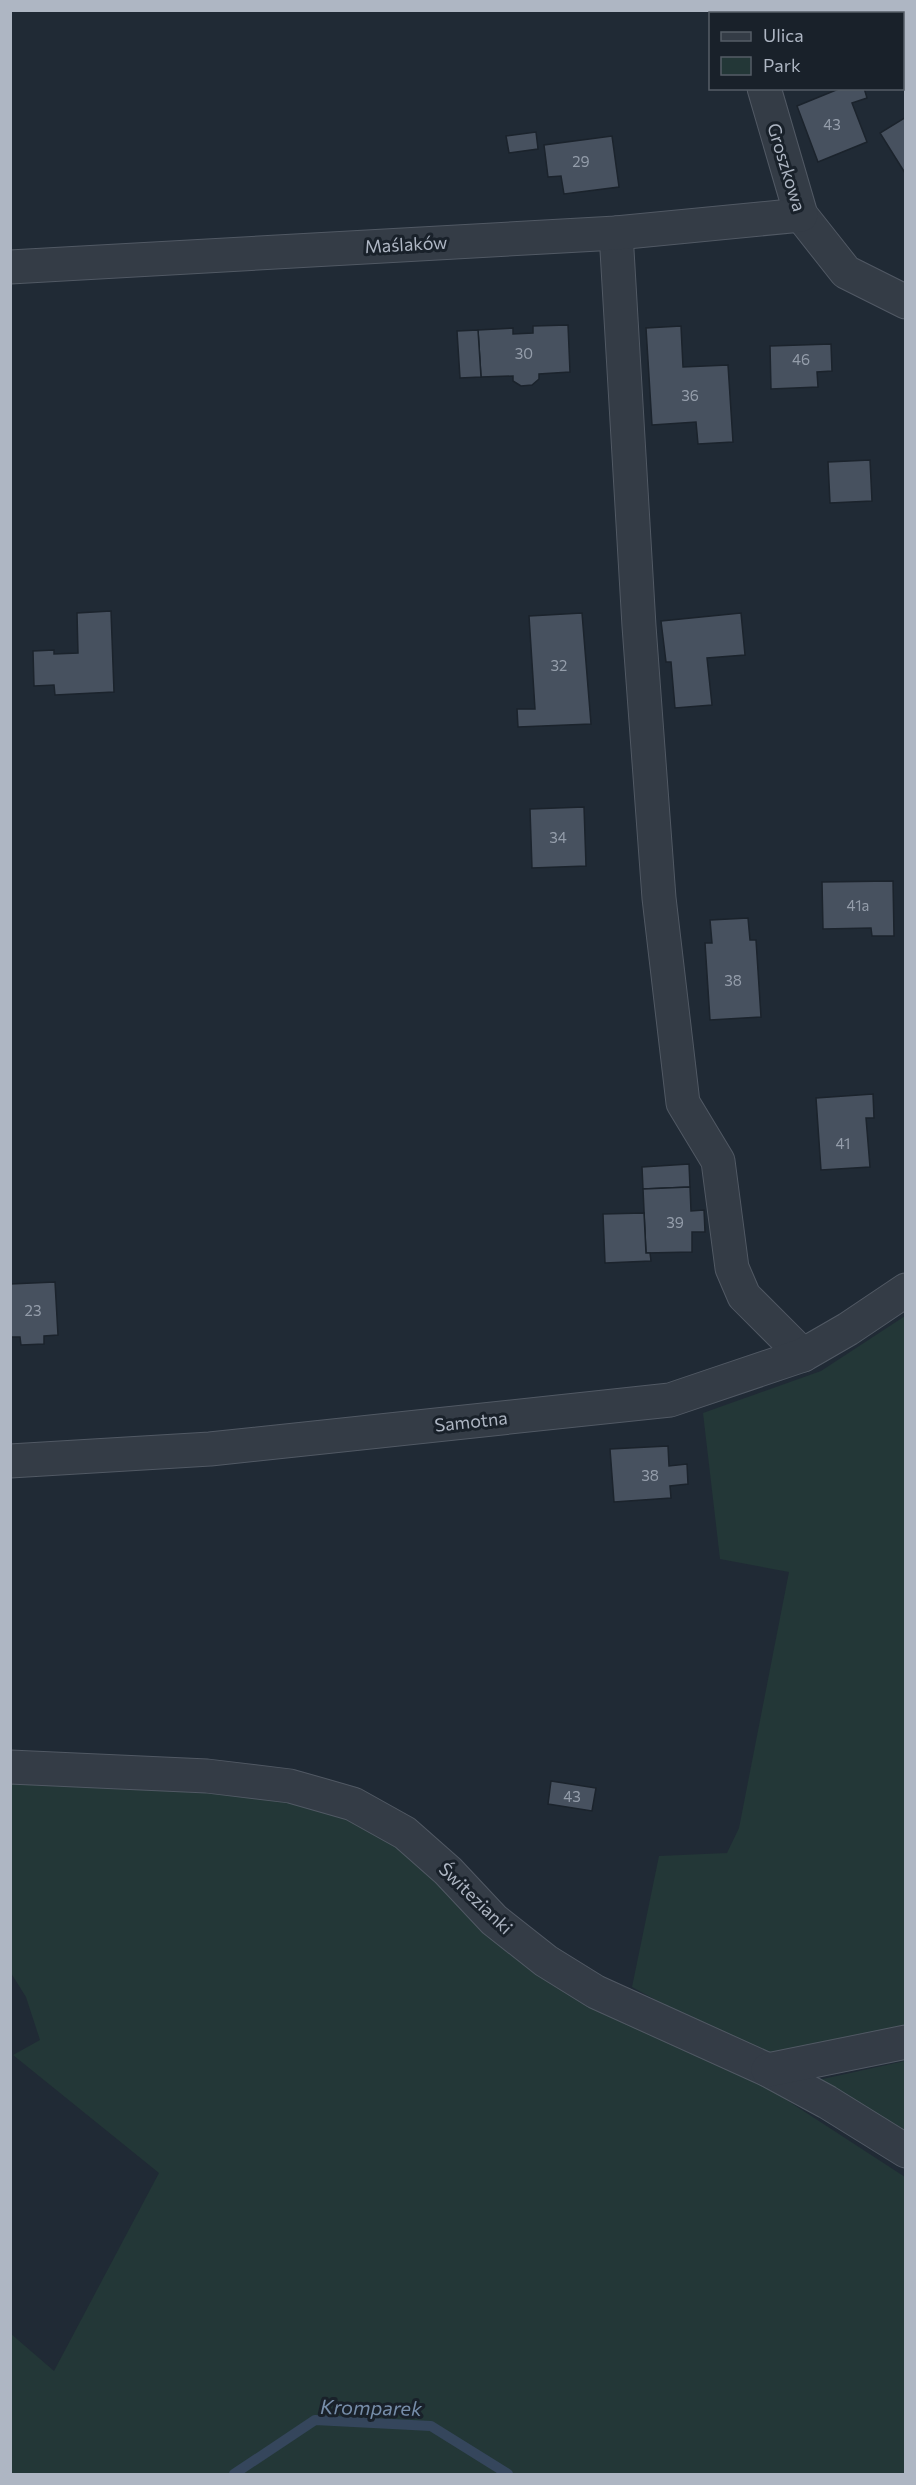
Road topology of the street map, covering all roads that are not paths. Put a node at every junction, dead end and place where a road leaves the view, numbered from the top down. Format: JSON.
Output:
{"nodes":[{"id":1,"x":765,"y":90,"type":"edge"},
{"id":2,"x":801,"y":215,"type":"junction"},
{"id":3,"x":616,"y":233,"type":"junction"},
{"id":4,"x":10,"y":267,"type":"edge"},
{"id":5,"x":906,"y":302,"type":"edge"},
{"id":6,"x":906,"y":1290,"type":"edge"},
{"id":7,"x":803,"y":1355,"type":"junction"},
{"id":8,"x":10,"y":1461,"type":"edge"},
{"id":9,"x":10,"y":1767,"type":"edge"},
{"id":10,"x":906,"y":2042,"type":"edge"},
{"id":11,"x":768,"y":2070,"type":"junction"},
{"id":12,"x":906,"y":2151,"type":"edge"}],
"edges":[{"from":1,"to":2,"type":"street","name":"Groszkowa"},
{"from":2,"to":3,"type":"street","name":"Maślaków"},
{"from":2,"to":5,"type":"street","name":"Groszkowa"},
{"from":3,"to":4,"type":"street","name":"Maślaków"},
{"from":3,"to":7,"type":"street"},
{"from":6,"to":7,"type":"street","name":"Samotna"},
{"from":7,"to":8,"type":"street","name":"Samotna"},
{"from":9,"to":11,"type":"street","name":"Świtezianki"},
{"from":10,"to":11,"type":"street"},
{"from":11,"to":12,"type":"street","name":"Świtezianki"}]}
